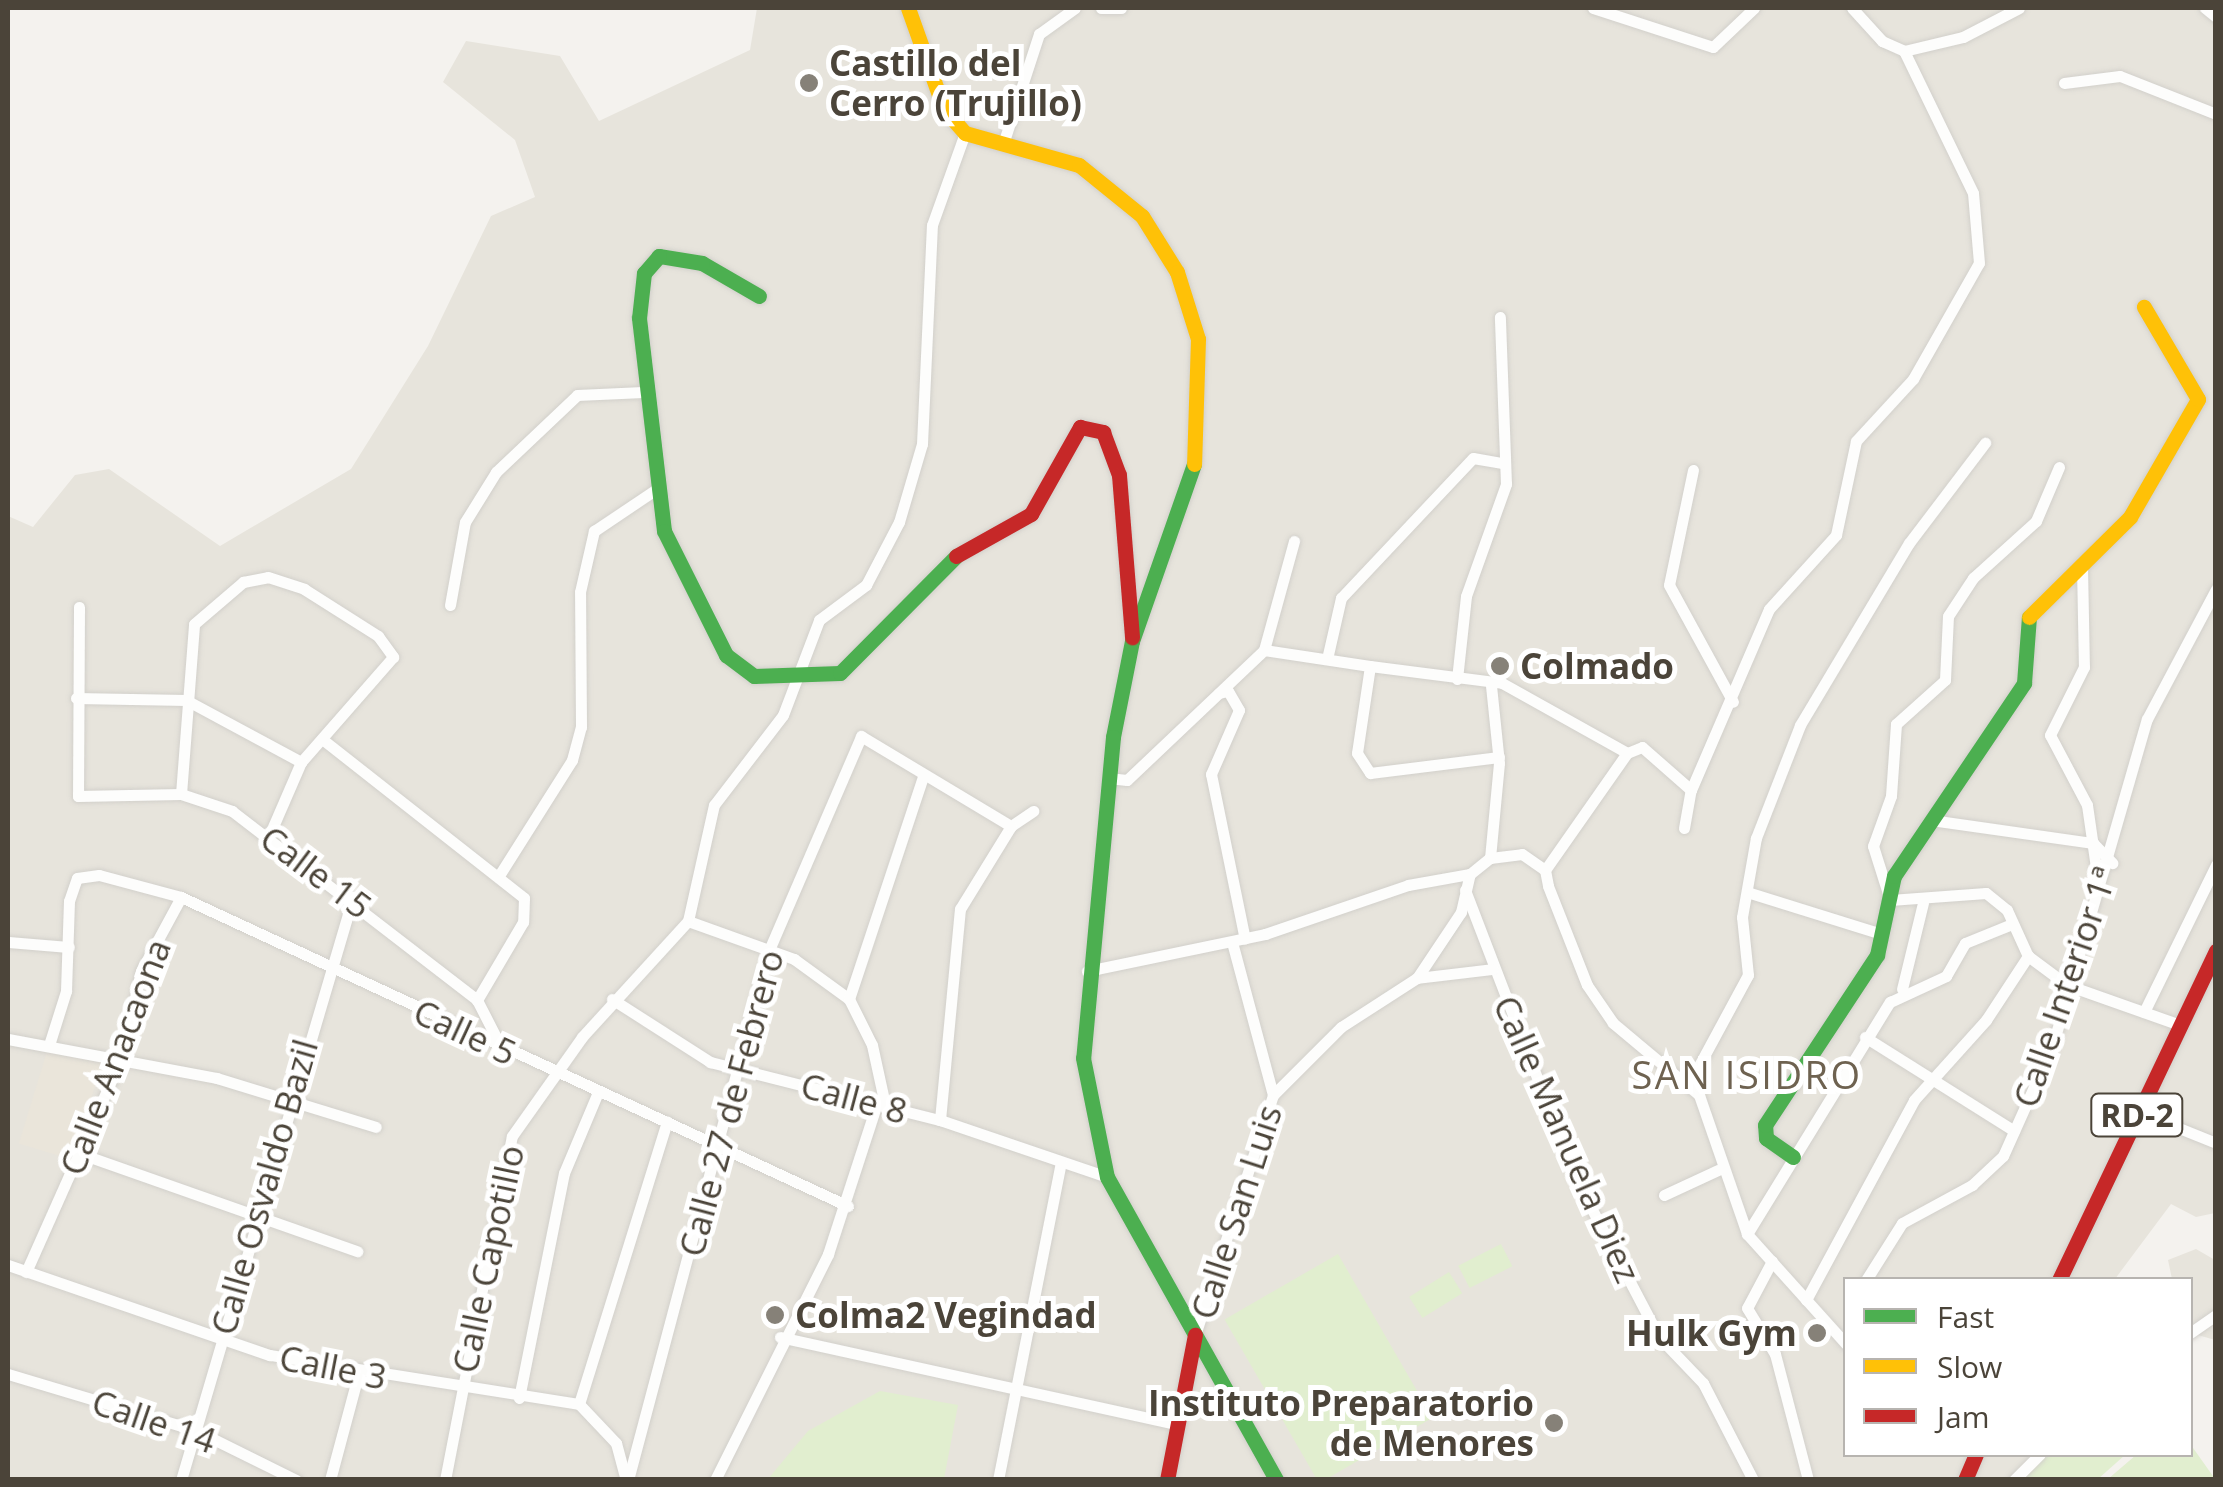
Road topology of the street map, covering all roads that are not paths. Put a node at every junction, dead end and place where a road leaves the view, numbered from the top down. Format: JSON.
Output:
{"nodes":[{"id":1,"x":908,"y":8,"type":"edge"},
{"id":2,"x":1076,"y":8,"type":"edge"},
{"id":3,"x":1101,"y":8,"type":"edge"},
{"id":4,"x":1121,"y":8,"type":"edge"},
{"id":5,"x":1599,"y":8,"type":"edge"},
{"id":6,"x":1754,"y":8,"type":"edge"},
{"id":7,"x":1852,"y":8,"type":"edge"},
{"id":8,"x":2019,"y":8,"type":"edge"},
{"id":9,"x":2205,"y":8,"type":"edge"},
{"id":10,"x":2216,"y":16,"type":"edge"},
{"id":11,"x":1904,"y":50,"type":"junction"},
{"id":12,"x":2064,"y":83,"type":"dead end"},
{"id":13,"x":2216,"y":114,"type":"edge"},
{"id":14,"x":965,"y":133,"type":"junction"},
{"id":15,"x":1003,"y":144,"type":"junction"},
{"id":16,"x":759,"y":296,"type":"dead end"},
{"id":17,"x":2144,"y":306,"type":"dead end"},
{"id":18,"x":1500,"y":317,"type":"dead end"},
{"id":19,"x":643,"y":392,"type":"junction"},
{"id":20,"x":1985,"y":443,"type":"dead end"},
{"id":21,"x":1500,"y":463,"type":"junction"},
{"id":22,"x":2059,"y":468,"type":"dead end"},
{"id":23,"x":1694,"y":470,"type":"dead end"},
{"id":24,"x":658,"y":488,"type":"junction"},
{"id":25,"x":1294,"y":541,"type":"dead end"},
{"id":26,"x":2082,"y":566,"type":"junction"},
{"id":27,"x":2216,"y":589,"type":"edge"},
{"id":28,"x":450,"y":605,"type":"dead end"},
{"id":29,"x":79,"y":607,"type":"dead end"},
{"id":30,"x":1132,"y":640,"type":"junction"},
{"id":31,"x":1264,"y":650,"type":"junction"},
{"id":32,"x":1327,"y":659,"type":"junction"},
{"id":33,"x":1370,"y":666,"type":"junction"},
{"id":34,"x":798,"y":674,"type":"junction"},
{"id":35,"x":1458,"y":679,"type":"junction"},
{"id":36,"x":1490,"y":685,"type":"junction"},
{"id":37,"x":1219,"y":694,"type":"junction"},
{"id":38,"x":76,"y":698,"type":"junction"},
{"id":39,"x":186,"y":700,"type":"junction"},
{"id":40,"x":1733,"y":702,"type":"junction"},
{"id":41,"x":322,"y":739,"type":"junction"},
{"id":42,"x":1626,"y":753,"type":"junction"},
{"id":43,"x":1499,"y":757,"type":"junction"},
{"id":44,"x":302,"y":762,"type":"junction"},
{"id":45,"x":923,"y":777,"type":"junction"},
{"id":46,"x":1108,"y":778,"type":"junction"},
{"id":47,"x":1691,"y":790,"type":"junction"},
{"id":48,"x":181,"y":794,"type":"junction"},
{"id":49,"x":1033,"y":812,"type":"dead end"},
{"id":50,"x":1938,"y":821,"type":"junction"},
{"id":51,"x":1011,"y":826,"type":"junction"},
{"id":52,"x":1684,"y":828,"type":"dead end"},
{"id":53,"x":268,"y":836,"type":"junction"},
{"id":54,"x":2094,"y":844,"type":"junction"},
{"id":55,"x":1490,"y":858,"type":"junction"},
{"id":56,"x":2112,"y":863,"type":"junction"},
{"id":57,"x":2216,"y":866,"type":"edge"},
{"id":58,"x":1545,"y":870,"type":"junction"},
{"id":59,"x":500,"y":874,"type":"junction"},
{"id":60,"x":1470,"y":874,"type":"junction"},
{"id":61,"x":1464,"y":888,"type":"junction"},
{"id":62,"x":1747,"y":892,"type":"junction"},
{"id":63,"x":2100,"y":892,"type":"junction"},
{"id":64,"x":353,"y":897,"type":"junction"},
{"id":65,"x":181,"y":898,"type":"junction"},
{"id":66,"x":1890,"y":900,"type":"junction"},
{"id":67,"x":1923,"y":902,"type":"junction"},
{"id":68,"x":688,"y":921,"type":"junction"},
{"id":69,"x":2012,"y":924,"type":"junction"},
{"id":70,"x":1882,"y":934,"type":"junction"},
{"id":71,"x":1238,"y":940,"type":"junction"},
{"id":72,"x":8,"y":942,"type":"edge"},
{"id":73,"x":69,"y":947,"type":"junction"},
{"id":74,"x":769,"y":950,"type":"junction"},
{"id":75,"x":2216,"y":951,"type":"edge"},
{"id":76,"x":2028,"y":956,"type":"junction"},
{"id":77,"x":1492,"y":969,"type":"junction"},
{"id":78,"x":326,"y":970,"type":"junction"},
{"id":79,"x":1086,"y":971,"type":"junction"},
{"id":80,"x":1417,"y":978,"type":"junction"},
{"id":81,"x":2068,"y":985,"type":"junction"},
{"id":82,"x":1902,"y":990,"type":"junction"},
{"id":83,"x":612,"y":999,"type":"junction"},
{"id":84,"x":849,"y":999,"type":"junction"},
{"id":85,"x":478,"y":1000,"type":"junction"},
{"id":86,"x":2144,"y":1012,"type":"junction"},
{"id":87,"x":2180,"y":1025,"type":"junction"},
{"id":88,"x":1865,"y":1037,"type":"junction"},
{"id":89,"x":8,"y":1039,"type":"edge"},
{"id":90,"x":49,"y":1045,"type":"junction"},
{"id":91,"x":500,"y":1047,"type":"junction"},
{"id":92,"x":122,"y":1056,"type":"junction"},
{"id":93,"x":741,"y":1068,"type":"junction"},
{"id":94,"x":552,"y":1073,"type":"junction"},
{"id":95,"x":1936,"y":1076,"type":"junction"},
{"id":96,"x":1689,"y":1084,"type":"junction"},
{"id":97,"x":598,"y":1092,"type":"junction"},
{"id":98,"x":1273,"y":1095,"type":"junction"},
{"id":99,"x":286,"y":1104,"type":"junction"},
{"id":100,"x":881,"y":1109,"type":"junction"},
{"id":101,"x":2139,"y":1112,"type":"junction"},
{"id":102,"x":940,"y":1120,"type":"junction"},
{"id":103,"x":667,"y":1121,"type":"junction"},
{"id":104,"x":376,"y":1126,"type":"dead end"},
{"id":105,"x":2014,"y":1131,"type":"junction"},
{"id":106,"x":2216,"y":1142,"type":"edge"},
{"id":107,"x":721,"y":1143,"type":"junction"},
{"id":108,"x":80,"y":1154,"type":"junction"},
{"id":109,"x":1793,"y":1158,"type":"junction"},
{"id":110,"x":1060,"y":1163,"type":"junction"},
{"id":111,"x":1718,"y":1170,"type":"junction"},
{"id":112,"x":1107,"y":1178,"type":"junction"},
{"id":113,"x":1664,"y":1194,"type":"dead end"},
{"id":114,"x":848,"y":1206,"type":"junction"},
{"id":115,"x":258,"y":1216,"type":"junction"},
{"id":116,"x":1746,"y":1234,"type":"junction"},
{"id":117,"x":357,"y":1251,"type":"dead end"},
{"id":118,"x":1772,"y":1261,"type":"junction"},
{"id":119,"x":8,"y":1265,"type":"edge"},
{"id":120,"x":26,"y":1272,"type":"junction"},
{"id":121,"x":1868,"y":1277,"type":"edge"},
{"id":122,"x":2060,"y":1277,"type":"edge"},
{"id":123,"x":1806,"y":1300,"type":"junction"},
{"id":124,"x":2216,"y":1315,"type":"edge"},
{"id":125,"x":2193,"y":1331,"type":"edge"},
{"id":126,"x":1195,"y":1335,"type":"junction"},
{"id":127,"x":1843,"y":1336,"type":"edge"},
{"id":128,"x":780,"y":1337,"type":"junction"},
{"id":129,"x":222,"y":1342,"type":"junction"},
{"id":130,"x":360,"y":1372,"type":"junction"},
{"id":131,"x":8,"y":1374,"type":"edge"},
{"id":132,"x":1017,"y":1386,"type":"junction"},
{"id":133,"x":461,"y":1391,"type":"junction"},
{"id":134,"x":519,"y":1398,"type":"junction"},
{"id":135,"x":578,"y":1404,"type":"junction"},
{"id":136,"x":1178,"y":1424,"type":"junction"},
{"id":137,"x":195,"y":1430,"type":"junction"},
{"id":138,"x":1975,"y":1457,"type":"edge"},
{"id":139,"x":2037,"y":1457,"type":"edge"},
{"id":140,"x":181,"y":1480,"type":"edge"},
{"id":141,"x":296,"y":1480,"type":"edge"},
{"id":142,"x":330,"y":1480,"type":"edge"},
{"id":143,"x":446,"y":1480,"type":"edge"},
{"id":144,"x":627,"y":1480,"type":"edge"},
{"id":145,"x":715,"y":1480,"type":"edge"},
{"id":146,"x":998,"y":1480,"type":"edge"},
{"id":147,"x":1167,"y":1480,"type":"edge"},
{"id":148,"x":1276,"y":1480,"type":"edge"},
{"id":149,"x":1753,"y":1480,"type":"edge"},
{"id":150,"x":1808,"y":1480,"type":"edge"},
{"id":151,"x":1964,"y":1480,"type":"edge"},
{"id":152,"x":2014,"y":1480,"type":"edge"}],
"edges":[{"from":1,"to":14,"type":"street"},
{"from":2,"to":15,"type":"street"},
{"from":3,"to":4,"type":"street"},
{"from":5,"to":6,"type":"street"},
{"from":7,"to":11,"type":"street"},
{"from":8,"to":11,"type":"street"},
{"from":9,"to":10,"type":"street"},
{"from":11,"to":40,"type":"street"},
{"from":12,"to":13,"type":"street"},
{"from":14,"to":15,"type":"street"},
{"from":14,"to":34,"type":"street"},
{"from":15,"to":30,"type":"street"},
{"from":16,"to":19,"type":"street"},
{"from":17,"to":26,"type":"street"},
{"from":18,"to":21,"type":"street"},
{"from":19,"to":24,"type":"street"},
{"from":19,"to":28,"type":"street"},
{"from":20,"to":62,"type":"street"},
{"from":21,"to":32,"type":"street"},
{"from":21,"to":35,"type":"street"},
{"from":22,"to":66,"type":"street"},
{"from":23,"to":40,"type":"street"},
{"from":24,"to":34,"type":"street"},
{"from":24,"to":59,"type":"street"},
{"from":25,"to":31,"type":"street"},
{"from":26,"to":50,"type":"street"},
{"from":26,"to":54,"type":"street"},
{"from":27,"to":56,"type":"street","name":"Calle Interior 1ª"},
{"from":29,"to":38,"type":"street"},
{"from":30,"to":34,"type":"street"},
{"from":30,"to":46,"type":"street"},
{"from":31,"to":32,"type":"street"},
{"from":31,"to":37,"type":"street"},
{"from":32,"to":33,"type":"street"},
{"from":33,"to":35,"type":"street"},
{"from":33,"to":43,"type":"street"},
{"from":34,"to":68,"type":"street"},
{"from":35,"to":36,"type":"street"},
{"from":36,"to":42,"type":"street"},
{"from":36,"to":43,"type":"street"},
{"from":37,"to":46,"type":"street"},
{"from":37,"to":71,"type":"street"},
{"from":38,"to":39,"type":"street"},
{"from":38,"to":48,"type":"street","name":"Calle 15"},
{"from":39,"to":41,"type":"street"},
{"from":39,"to":44,"type":"street"},
{"from":39,"to":48,"type":"street"},
{"from":40,"to":47,"type":"street"},
{"from":41,"to":44,"type":"street"},
{"from":41,"to":59,"type":"street"},
{"from":42,"to":47,"type":"street"},
{"from":42,"to":58,"type":"street"},
{"from":43,"to":55,"type":"street"},
{"from":44,"to":53,"type":"street"},
{"from":45,"to":51,"type":"street"},
{"from":45,"to":74,"type":"street","name":"Calle 27 de Febrero"},
{"from":45,"to":84,"type":"street"},
{"from":46,"to":79,"type":"street"},
{"from":47,"to":52,"type":"street"},
{"from":48,"to":53,"type":"street","name":"Calle 15"},
{"from":49,"to":51,"type":"street"},
{"from":50,"to":54,"type":"street"},
{"from":50,"to":66,"type":"street"},
{"from":51,"to":102,"type":"street"},
{"from":53,"to":64,"type":"street","name":"Calle 15"},
{"from":54,"to":56,"type":"street"},
{"from":54,"to":63,"type":"street"},
{"from":55,"to":58,"type":"street"},
{"from":55,"to":60,"type":"street"},
{"from":56,"to":63,"type":"street","name":"Calle Interior 1ª"},
{"from":57,"to":86,"type":"street"},
{"from":58,"to":96,"type":"street"},
{"from":59,"to":85,"type":"street"},
{"from":60,"to":61,"type":"street"},
{"from":60,"to":71,"type":"street"},
{"from":61,"to":77,"type":"street","name":"Calle Manuela Diez"},
{"from":61,"to":80,"type":"street"},
{"from":62,"to":70,"type":"street"},
{"from":62,"to":96,"type":"street"},
{"from":63,"to":81,"type":"street","name":"Calle Interior 1ª"},
{"from":64,"to":78,"type":"street","name":"Calle Osvaldo Bazil"},
{"from":64,"to":85,"type":"street","name":"Calle 15"},
{"from":65,"to":73,"type":"street","name":"Calle 5"},
{"from":65,"to":78,"type":"street","name":"Calle 5"},
{"from":65,"to":92,"type":"street","name":"Calle Anacaona"},
{"from":66,"to":67,"type":"street"},
{"from":66,"to":70,"type":"street"},
{"from":67,"to":69,"type":"street"},
{"from":67,"to":82,"type":"street"},
{"from":68,"to":74,"type":"street"},
{"from":68,"to":83,"type":"street","name":"Calle Capotillo"},
{"from":69,"to":76,"type":"street"},
{"from":69,"to":82,"type":"street"},
{"from":70,"to":109,"type":"street"},
{"from":71,"to":79,"type":"street"},
{"from":71,"to":98,"type":"street"},
{"from":72,"to":73,"type":"street"},
{"from":73,"to":90,"type":"street"},
{"from":74,"to":84,"type":"street"},
{"from":74,"to":93,"type":"street","name":"Calle 27 de Febrero"},
{"from":75,"to":87,"type":"street","number":"RD-2"},
{"from":76,"to":81,"type":"street"},
{"from":76,"to":95,"type":"street"},
{"from":77,"to":80,"type":"street"},
{"from":77,"to":149,"type":"street","name":"Calle Manuela Diez"},
{"from":78,"to":91,"type":"street","name":"Calle 5"},
{"from":78,"to":99,"type":"street","name":"Calle Osvaldo Bazil"},
{"from":79,"to":112,"type":"street"},
{"from":80,"to":98,"type":"street","name":"Calle San Luis"},
{"from":81,"to":86,"type":"street"},
{"from":81,"to":105,"type":"street","name":"Calle Interior 1ª"},
{"from":82,"to":88,"type":"street"},
{"from":83,"to":93,"type":"street","name":"Calle 8"},
{"from":83,"to":94,"type":"street","name":"Calle Capotillo"},
{"from":84,"to":100,"type":"street"},
{"from":85,"to":91,"type":"street","name":"Calle 15"},
{"from":86,"to":87,"type":"street"},
{"from":87,"to":101,"type":"street","number":"RD-2"},
{"from":88,"to":95,"type":"street"},
{"from":88,"to":109,"type":"street"},
{"from":89,"to":90,"type":"street"},
{"from":90,"to":92,"type":"street"},
{"from":91,"to":94,"type":"street","name":"Calle 5"},
{"from":92,"to":99,"type":"street"},
{"from":92,"to":108,"type":"street","name":"Calle Anacaona"},
{"from":93,"to":100,"type":"street","name":"Calle 8"},
{"from":93,"to":107,"type":"street","name":"Calle 27 de Febrero"},
{"from":94,"to":97,"type":"street","name":"Calle 5"},
{"from":94,"to":133,"type":"street","name":"Calle Capotillo"},
{"from":95,"to":105,"type":"street"},
{"from":95,"to":123,"type":"street"},
{"from":96,"to":111,"type":"street"},
{"from":97,"to":103,"type":"street","name":"Calle 5"},
{"from":97,"to":134,"type":"street"},
{"from":98,"to":126,"type":"street","name":"Calle San Luis"},
{"from":99,"to":104,"type":"street"},
{"from":99,"to":115,"type":"street","name":"Calle Osvaldo Bazil"},
{"from":100,"to":102,"type":"street","name":"Calle 8"},
{"from":100,"to":114,"type":"street"},
{"from":101,"to":106,"type":"street"},
{"from":101,"to":122,"type":"street","number":"RD-2"},
{"from":102,"to":110,"type":"street","name":"Calle 8"},
{"from":103,"to":107,"type":"street","name":"Calle 5"},
{"from":103,"to":135,"type":"street"},
{"from":105,"to":121,"type":"street","name":"Calle Interior 1ª"},
{"from":107,"to":114,"type":"street","name":"Calle 5"},
{"from":107,"to":144,"type":"street","name":"Calle 27 de Febrero"},
{"from":108,"to":115,"type":"street"},
{"from":108,"to":120,"type":"street","name":"Calle Anacaona"},
{"from":109,"to":116,"type":"street"},
{"from":110,"to":112,"type":"street","name":"Calle 8"},
{"from":110,"to":132,"type":"street"},
{"from":111,"to":113,"type":"street"},
{"from":111,"to":116,"type":"street"},
{"from":112,"to":126,"type":"street"},
{"from":114,"to":128,"type":"street"},
{"from":115,"to":117,"type":"street"},
{"from":115,"to":129,"type":"street","name":"Calle Osvaldo Bazil"},
{"from":116,"to":118,"type":"street"},
{"from":118,"to":123,"type":"street"},
{"from":118,"to":150,"type":"street"},
{"from":119,"to":120,"type":"street","name":"Calle 3"},
{"from":120,"to":129,"type":"street","name":"Calle 3"},
{"from":123,"to":127,"type":"street"},
{"from":124,"to":125,"type":"street"},
{"from":126,"to":136,"type":"street"},
{"from":126,"to":148,"type":"street"},
{"from":128,"to":132,"type":"street"},
{"from":128,"to":145,"type":"street"},
{"from":129,"to":130,"type":"street","name":"Calle 3"},
{"from":129,"to":137,"type":"street","name":"Calle Osvaldo Bazil"},
{"from":130,"to":133,"type":"street","name":"Calle 3"},
{"from":130,"to":142,"type":"street"},
{"from":131,"to":137,"type":"street","name":"Calle 14"},
{"from":132,"to":136,"type":"street"},
{"from":132,"to":146,"type":"street"},
{"from":133,"to":134,"type":"street","name":"Calle 3"},
{"from":133,"to":143,"type":"street","name":"Calle Capotillo"},
{"from":134,"to":135,"type":"street","name":"Calle 3"},
{"from":135,"to":144,"type":"street"},
{"from":136,"to":147,"type":"street"},
{"from":137,"to":140,"type":"street","name":"Calle Osvaldo Bazil"},
{"from":137,"to":141,"type":"street","name":"Calle 14"},
{"from":138,"to":151,"type":"street"},
{"from":139,"to":152,"type":"street"}]}
